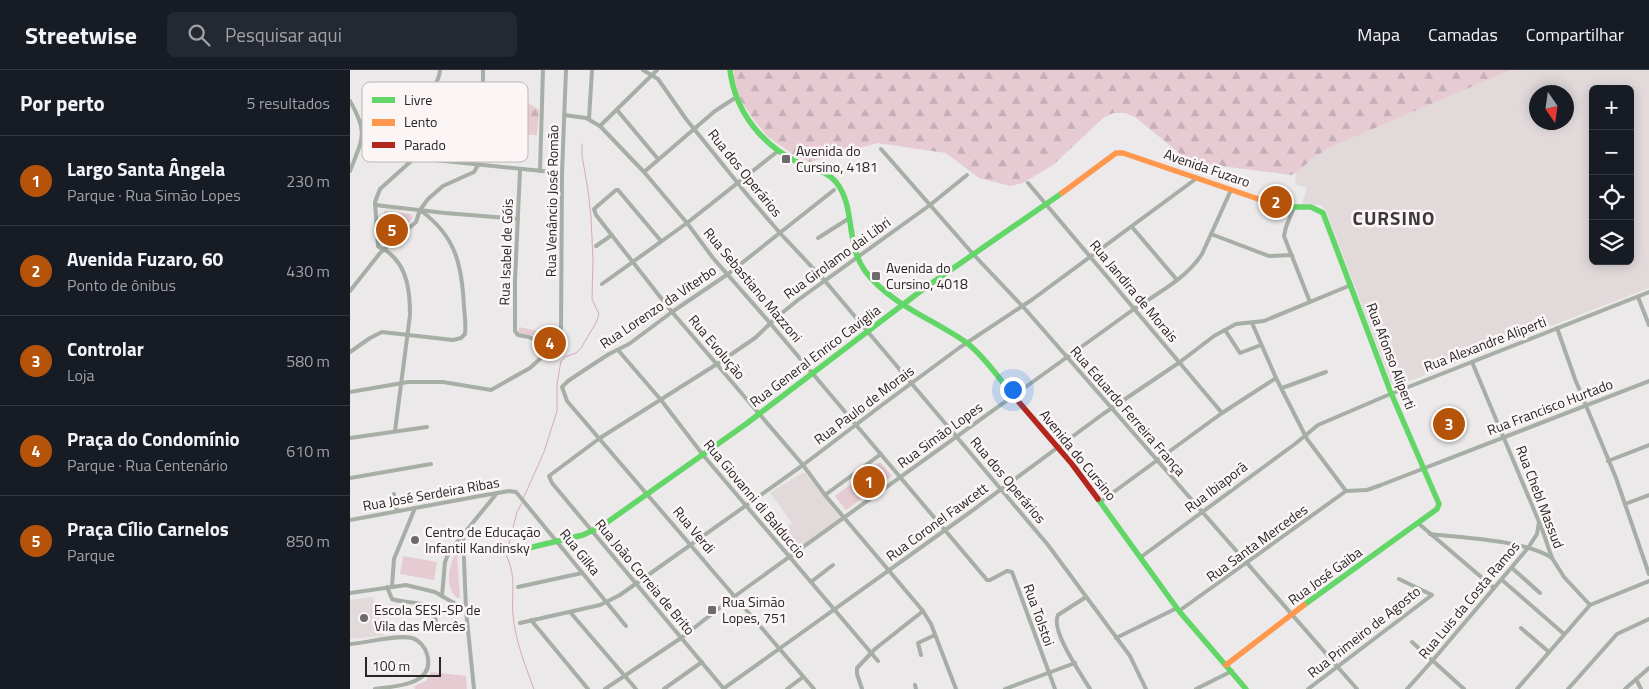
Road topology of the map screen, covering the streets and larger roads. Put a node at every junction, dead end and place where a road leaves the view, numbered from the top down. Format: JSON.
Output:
{"nodes":[{"id":1,"x":440,"y":70,"type":"edge"},
{"id":2,"x":543,"y":70,"type":"edge"},
{"id":3,"x":566,"y":70,"type":"edge"},
{"id":4,"x":592,"y":70,"type":"edge"},
{"id":5,"x":643,"y":70,"type":"edge"},
{"id":6,"x":657,"y":70,"type":"edge"},
{"id":7,"x":730,"y":70,"type":"edge"},
{"id":8,"x":652,"y":75,"type":"junction"},
{"id":9,"x":436,"y":82,"type":"edge"},
{"id":10,"x":735,"y":98,"type":"junction"},
{"id":11,"x":350,"y":101,"type":"edge"},
{"id":12,"x":617,"y":110,"type":"junction"},
{"id":13,"x":564,"y":115,"type":"junction"},
{"id":14,"x":589,"y":119,"type":"junction"},
{"id":15,"x":361,"y":121,"type":"joint"},
{"id":16,"x":362,"y":126,"type":"edge"},
{"id":17,"x":600,"y":126,"type":"junction"},
{"id":18,"x":695,"y":129,"type":"junction"},
{"id":19,"x":362,"y":137,"type":"edge"},
{"id":20,"x":881,"y":149,"type":"dead end"},
{"id":21,"x":778,"y":151,"type":"junction"},
{"id":22,"x":1112,"y":156,"type":"joint"},
{"id":23,"x":658,"y":159,"type":"junction"},
{"id":24,"x":411,"y":162,"type":"edge"},
{"id":25,"x":451,"y":162,"type":"edge"},
{"id":26,"x":478,"y":165,"type":"junction"},
{"id":27,"x":520,"y":170,"type":"junction"},
{"id":28,"x":350,"y":171,"type":"edge"},
{"id":29,"x":540,"y":171,"type":"junction"},
{"id":30,"x":644,"y":172,"type":"junction"},
{"id":31,"x":562,"y":173,"type":"junction"},
{"id":32,"x":967,"y":175,"type":"dead end"},
{"id":33,"x":1197,"y":178,"type":"junction"},
{"id":34,"x":737,"y":182,"type":"junction"},
{"id":35,"x":1028,"y":183,"type":"dead end"},
{"id":36,"x":834,"y":190,"type":"dead end"},
{"id":37,"x":1231,"y":190,"type":"junction"},
{"id":38,"x":375,"y":205,"type":"junction"},
{"id":39,"x":930,"y":205,"type":"junction"},
{"id":40,"x":1047,"y":205,"type":"junction"},
{"id":41,"x":1294,"y":207,"type":"junction"},
{"id":42,"x":420,"y":210,"type":"junction"},
{"id":43,"x":1323,"y":213,"type":"joint"},
{"id":44,"x":518,"y":219,"type":"junction"},
{"id":45,"x":848,"y":219,"type":"junction"},
{"id":46,"x":687,"y":223,"type":"junction"},
{"id":47,"x":1132,"y":227,"type":"junction"},
{"id":48,"x":780,"y":233,"type":"junction"},
{"id":49,"x":1211,"y":234,"type":"junction"},
{"id":50,"x":612,"y":235,"type":"junction"},
{"id":51,"x":818,"y":238,"type":"dead end"},
{"id":52,"x":661,"y":241,"type":"junction"},
{"id":53,"x":596,"y":246,"type":"dead end"},
{"id":54,"x":384,"y":250,"type":"junction"},
{"id":55,"x":973,"y":254,"type":"junction"},
{"id":56,"x":1292,"y":255,"type":"junction"},
{"id":57,"x":857,"y":257,"type":"junction"},
{"id":58,"x":1090,"y":257,"type":"junction"},
{"id":59,"x":632,"y":262,"type":"junction"},
{"id":60,"x":728,"y":274,"type":"junction"},
{"id":61,"x":1177,"y":280,"type":"junction"},
{"id":62,"x":825,"y":281,"type":"junction"},
{"id":63,"x":602,"y":284,"type":"dead end"},
{"id":64,"x":1351,"y":285,"type":"junction"},
{"id":65,"x":350,"y":292,"type":"edge"},
{"id":66,"x":1649,"y":292,"type":"edge"},
{"id":67,"x":1638,"y":297,"type":"junction"},
{"id":68,"x":1310,"y":302,"type":"junction"},
{"id":69,"x":904,"y":305,"type":"junction"},
{"id":70,"x":1022,"y":306,"type":"junction"},
{"id":71,"x":1134,"y":309,"type":"junction"},
{"id":72,"x":672,"y":312,"type":"junction"},
{"id":73,"x":770,"y":322,"type":"junction"},
{"id":74,"x":1252,"y":323,"type":"junction"},
{"id":75,"x":1649,"y":325,"type":"edge"},
{"id":76,"x":1557,"y":328,"type":"junction"},
{"id":77,"x":1225,"y":330,"type":"junction"},
{"id":78,"x":561,"y":332,"type":"dead end"},
{"id":79,"x":868,"y":332,"type":"junction"},
{"id":80,"x":407,"y":335,"type":"junction"},
{"id":81,"x":968,"y":343,"type":"junction"},
{"id":82,"x":1261,"y":344,"type":"junction"},
{"id":83,"x":618,"y":350,"type":"junction"},
{"id":84,"x":350,"y":352,"type":"edge"},
{"id":85,"x":1066,"y":358,"type":"junction"},
{"id":86,"x":1180,"y":362,"type":"junction"},
{"id":87,"x":1472,"y":362,"type":"junction"},
{"id":88,"x":717,"y":364,"type":"junction"},
{"id":89,"x":1326,"y":372,"type":"dead end"},
{"id":90,"x":813,"y":373,"type":"junction"},
{"id":91,"x":1276,"y":378,"type":"junction"},
{"id":92,"x":1649,"y":381,"type":"edge"},
{"id":93,"x":401,"y":382,"type":"junction"},
{"id":94,"x":911,"y":384,"type":"junction"},
{"id":95,"x":563,"y":385,"type":"joint"},
{"id":96,"x":1282,"y":388,"type":"junction"},
{"id":97,"x":350,"y":392,"type":"edge"},
{"id":98,"x":1391,"y":393,"type":"junction"},
{"id":99,"x":1013,"y":396,"type":"junction"},
{"id":100,"x":661,"y":400,"type":"junction"},
{"id":101,"x":1586,"y":405,"type":"junction"},
{"id":102,"x":1111,"y":408,"type":"junction"},
{"id":103,"x":1222,"y":413,"type":"junction"},
{"id":104,"x":759,"y":414,"type":"junction"},
{"id":105,"x":856,"y":424,"type":"junction"},
{"id":106,"x":427,"y":426,"type":"dead end"},
{"id":107,"x":395,"y":431,"type":"junction"},
{"id":108,"x":1305,"y":435,"type":"junction"},
{"id":109,"x":956,"y":437,"type":"junction"},
{"id":110,"x":1504,"y":437,"type":"junction"},
{"id":111,"x":350,"y":438,"type":"edge"},
{"id":112,"x":600,"y":438,"type":"junction"},
{"id":113,"x":1649,"y":445,"type":"edge"},
{"id":114,"x":1057,"y":448,"type":"junction"},
{"id":115,"x":881,"y":454,"type":"junction"},
{"id":116,"x":703,"y":455,"type":"junction"},
{"id":117,"x":1157,"y":461,"type":"junction"},
{"id":118,"x":1608,"y":461,"type":"junction"},
{"id":119,"x":431,"y":464,"type":"dead end"},
{"id":120,"x":804,"y":465,"type":"junction"},
{"id":121,"x":1422,"y":469,"type":"junction"},
{"id":122,"x":350,"y":478,"type":"edge"},
{"id":123,"x":901,"y":478,"type":"junction"},
{"id":124,"x":549,"y":479,"type":"joint"},
{"id":125,"x":1000,"y":490,"type":"junction"},
{"id":126,"x":1346,"y":491,"type":"junction"},
{"id":127,"x":497,"y":493,"type":"junction"},
{"id":128,"x":394,"y":494,"type":"dead end"},
{"id":129,"x":517,"y":494,"type":"joint"},
{"id":130,"x":648,"y":494,"type":"junction"},
{"id":131,"x":825,"y":495,"type":"junction"},
{"id":132,"x":1649,"y":495,"type":"edge"},
{"id":133,"x":1100,"y":502,"type":"junction"},
{"id":134,"x":1625,"y":504,"type":"junction"},
{"id":135,"x":746,"y":505,"type":"junction"},
{"id":136,"x":415,"y":508,"type":"junction"},
{"id":137,"x":1438,"y":508,"type":"joint"},
{"id":138,"x":396,"y":512,"type":"junction"},
{"id":139,"x":1202,"y":512,"type":"junction"},
{"id":140,"x":845,"y":518,"type":"junction"},
{"id":141,"x":350,"y":521,"type":"edge"},
{"id":142,"x":1539,"y":521,"type":"junction"},
{"id":143,"x":1418,"y":523,"type":"junction"},
{"id":144,"x":944,"y":530,"type":"junction"},
{"id":145,"x":593,"y":532,"type":"junction"},
{"id":146,"x":1430,"y":534,"type":"junction"},
{"id":147,"x":463,"y":535,"type":"junction"},
{"id":148,"x":558,"y":542,"type":"junction"},
{"id":149,"x":691,"y":545,"type":"junction"},
{"id":150,"x":1528,"y":548,"type":"junction"},
{"id":151,"x":520,"y":550,"type":"dead end"},
{"id":152,"x":1140,"y":557,"type":"junction"},
{"id":153,"x":789,"y":558,"type":"junction"},
{"id":154,"x":1552,"y":558,"type":"junction"},
{"id":155,"x":1248,"y":563,"type":"junction"},
{"id":156,"x":833,"y":565,"type":"dead end"},
{"id":157,"x":1512,"y":568,"type":"junction"},
{"id":158,"x":889,"y":570,"type":"junction"},
{"id":159,"x":582,"y":573,"type":"junction"},
{"id":160,"x":1649,"y":574,"type":"edge"},
{"id":161,"x":990,"y":580,"type":"joint"},
{"id":162,"x":1399,"y":580,"type":"dead end"},
{"id":163,"x":1502,"y":580,"type":"junction"},
{"id":164,"x":1649,"y":581,"type":"edge"},
{"id":165,"x":811,"y":582,"type":"junction"},
{"id":166,"x":636,"y":584,"type":"junction"},
{"id":167,"x":392,"y":586,"type":"junction"},
{"id":168,"x":387,"y":587,"type":"junction"},
{"id":169,"x":518,"y":587,"type":"dead end"},
{"id":170,"x":1494,"y":588,"type":"junction"},
{"id":171,"x":350,"y":593,"type":"edge"},
{"id":172,"x":1540,"y":593,"type":"dead end"},
{"id":173,"x":442,"y":596,"type":"junction"},
{"id":174,"x":735,"y":596,"type":"junction"},
{"id":175,"x":1086,"y":597,"type":"junction"},
{"id":176,"x":607,"y":603,"type":"junction"},
{"id":177,"x":1590,"y":605,"type":"junction"},
{"id":178,"x":466,"y":610,"type":"junction"},
{"id":179,"x":834,"y":610,"type":"junction"},
{"id":180,"x":1178,"y":610,"type":"junction"},
{"id":181,"x":923,"y":611,"type":"junction"},
{"id":182,"x":570,"y":612,"type":"junction"},
{"id":183,"x":1292,"y":614,"type":"junction"},
{"id":184,"x":1649,"y":619,"type":"edge"},
{"id":185,"x":531,"y":620,"type":"junction"},
{"id":186,"x":436,"y":621,"type":"dead end"},
{"id":187,"x":520,"y":623,"type":"dead end"},
{"id":188,"x":626,"y":626,"type":"dead end"},
{"id":189,"x":1521,"y":628,"type":"dead end"},
{"id":190,"x":1564,"y":634,"type":"junction"},
{"id":191,"x":936,"y":636,"type":"junction"},
{"id":192,"x":682,"y":638,"type":"junction"},
{"id":193,"x":1116,"y":638,"type":"junction"},
{"id":194,"x":1412,"y":642,"type":"dead end"},
{"id":195,"x":350,"y":644,"type":"edge"},
{"id":196,"x":778,"y":648,"type":"junction"},
{"id":197,"x":1549,"y":652,"type":"junction"},
{"id":198,"x":871,"y":653,"type":"junction"},
{"id":199,"x":921,"y":655,"type":"dead end"},
{"id":200,"x":1433,"y":660,"type":"junction"},
{"id":201,"x":878,"y":661,"type":"dead end"},
{"id":202,"x":702,"y":662,"type":"junction"},
{"id":203,"x":1075,"y":664,"type":"junction"},
{"id":204,"x":1226,"y":665,"type":"junction"},
{"id":205,"x":1338,"y":666,"type":"junction"},
{"id":206,"x":1649,"y":668,"type":"edge"},
{"id":207,"x":1049,"y":673,"type":"junction"},
{"id":208,"x":1234,"y":673,"type":"junction"},
{"id":209,"x":624,"y":676,"type":"junction"},
{"id":210,"x":803,"y":677,"type":"junction"},
{"id":211,"x":1636,"y":679,"type":"junction"},
{"id":212,"x":1461,"y":688,"type":"edge"},
{"id":213,"x":375,"y":689,"type":"edge"},
{"id":214,"x":474,"y":689,"type":"edge"},
{"id":215,"x":588,"y":689,"type":"edge"},
{"id":216,"x":606,"y":689,"type":"edge"},
{"id":217,"x":636,"y":689,"type":"edge"},
{"id":218,"x":664,"y":689,"type":"edge"},
{"id":219,"x":724,"y":689,"type":"edge"},
{"id":220,"x":787,"y":689,"type":"edge"},
{"id":221,"x":814,"y":689,"type":"edge"},
{"id":222,"x":862,"y":689,"type":"edge"},
{"id":223,"x":956,"y":689,"type":"edge"},
{"id":224,"x":1006,"y":689,"type":"edge"},
{"id":225,"x":1055,"y":689,"type":"edge"},
{"id":226,"x":1090,"y":689,"type":"edge"},
{"id":227,"x":1146,"y":689,"type":"edge"},
{"id":228,"x":1196,"y":689,"type":"edge"},
{"id":229,"x":1246,"y":689,"type":"edge"},
{"id":230,"x":1250,"y":689,"type":"edge"},
{"id":231,"x":1308,"y":689,"type":"edge"},
{"id":232,"x":1357,"y":689,"type":"edge"},
{"id":233,"x":1406,"y":689,"type":"edge"},
{"id":234,"x":1517,"y":689,"type":"edge"},
{"id":235,"x":1568,"y":689,"type":"edge"},
{"id":236,"x":1625,"y":689,"type":"edge"},
{"id":237,"x":1641,"y":689,"type":"edge"}],
"edges":[{"from":1,"to":9,"type":"street"},
{"from":2,"to":29,"type":"street"},
{"from":3,"to":13,"type":"street","name":"Rua Venâncio José Romão"},
{"from":4,"to":14,"type":"street"},
{"from":5,"to":8,"type":"street","name":"Rua dos Operários"},
{"from":6,"to":8,"type":"street"},
{"from":7,"to":10,"type":"street","name":"Avenida do Cursino"},
{"from":8,"to":12,"type":"street"},
{"from":8,"to":18,"type":"street","name":"Rua dos Operários"},
{"from":10,"to":18,"type":"street"},
{"from":10,"to":21,"type":"street","name":"Avenida do Cursino"},
{"from":11,"to":15,"type":"street"},
{"from":12,"to":17,"type":"street"},
{"from":12,"to":23,"type":"street"},
{"from":13,"to":14,"type":"street","name":"Rua Sebastiano Mazzoni"},
{"from":13,"to":31,"type":"street","name":"Rua Venâncio José Romão"},
{"from":14,"to":17,"type":"street","name":"Rua Sebastiano Mazzoni"},
{"from":15,"to":16,"type":"street"},
{"from":17,"to":30,"type":"street","name":"Rua Sebastiano Mazzoni"},
{"from":18,"to":23,"type":"street"},
{"from":18,"to":34,"type":"street","name":"Rua dos Operários"},
{"from":19,"to":28,"type":"street"},
{"from":20,"to":39,"type":"street","name":"Rua Eduardo Ferreira França"},
{"from":21,"to":34,"type":"street"},
{"from":21,"to":45,"type":"street","name":"Avenida do Cursino"},
{"from":22,"to":33,"type":"street","name":"Avenida Fuzaro"},
{"from":22,"to":40,"type":"street","name":"Rua General Enrico Caviglia"},
{"from":23,"to":30,"type":"street"},
{"from":24,"to":38,"type":"street"},
{"from":25,"to":26,"type":"street"},
{"from":26,"to":27,"type":"street"},
{"from":26,"to":42,"type":"street"},
{"from":27,"to":29,"type":"street"},
{"from":27,"to":44,"type":"street","name":"Rua Isabel de Góis"},
{"from":29,"to":31,"type":"street"},
{"from":30,"to":46,"type":"street","name":"Rua Sebastiano Mazzoni"},
{"from":31,"to":78,"type":"street","name":"Rua Venâncio José Romão"},
{"from":32,"to":39,"type":"street","name":"Rua Girolamo dai Libri"},
{"from":33,"to":37,"type":"street","name":"Avenida Fuzaro"},
{"from":33,"to":47,"type":"street","name":"Rua Paulo de Morais"},
{"from":34,"to":46,"type":"street"},
{"from":34,"to":48,"type":"street","name":"Rua dos Operários"},
{"from":35,"to":40,"type":"street","name":"Rua Jandira de Morais"},
{"from":36,"to":48,"type":"street","name":"Rua Lorenzo da Viterbo"},
{"from":37,"to":41,"type":"street","name":"Avenida Fuzaro"},
{"from":37,"to":49,"type":"street","name":"Rua Simão Lopes"},
{"from":38,"to":42,"type":"street"},
{"from":38,"to":54,"type":"street"},
{"from":39,"to":55,"type":"street","name":"Rua Eduardo Ferreira França"},
{"from":39,"to":57,"type":"street","name":"Rua Girolamo dai Libri"},
{"from":40,"to":55,"type":"street","name":"Rua General Enrico Caviglia"},
{"from":40,"to":58,"type":"street","name":"Rua Jandira de Morais"},
{"from":41,"to":43,"type":"street","name":"Avenida Fuzaro"},
{"from":41,"to":56,"type":"street"},
{"from":42,"to":44,"type":"street"},
{"from":42,"to":54,"type":"street"},
{"from":42,"to":80,"type":"street"},
{"from":43,"to":64,"type":"street","name":"Rua Afonso Aliperti"},
{"from":44,"to":93,"type":"street","name":"Rua Isabel de Góis"},
{"from":45,"to":51,"type":"street"},
{"from":45,"to":57,"type":"street","name":"Avenida do Cursino"},
{"from":46,"to":52,"type":"street"},
{"from":46,"to":60,"type":"street","name":"Rua Sebastiano Mazzoni"},
{"from":47,"to":58,"type":"street","name":"Rua Paulo de Morais"},
{"from":47,"to":61,"type":"street"},
{"from":48,"to":60,"type":"street","name":"Rua Lorenzo da Viterbo"},
{"from":48,"to":62,"type":"street","name":"Rua dos Operários"},
{"from":49,"to":56,"type":"street"},
{"from":49,"to":61,"type":"street","name":"Rua Simão Lopes"},
{"from":50,"to":52,"type":"street","name":"Rua Evolução"},
{"from":50,"to":53,"type":"street"},
{"from":50,"to":59,"type":"street","name":"Rua Evolução"},
{"from":52,"to":59,"type":"street"},
{"from":54,"to":65,"type":"street"},
{"from":54,"to":80,"type":"street"},
{"from":55,"to":69,"type":"street","name":"Rua General Enrico Caviglia"},
{"from":55,"to":70,"type":"street","name":"Rua Eduardo Ferreira França"},
{"from":56,"to":68,"type":"street"},
{"from":57,"to":62,"type":"street","name":"Rua Girolamo dai Libri"},
{"from":57,"to":69,"type":"street","name":"Avenida do Cursino"},
{"from":58,"to":70,"type":"street","name":"Rua Paulo de Morais"},
{"from":58,"to":71,"type":"street","name":"Rua Jandira de Morais"},
{"from":59,"to":63,"type":"street"},
{"from":59,"to":72,"type":"street","name":"Rua Evolução"},
{"from":60,"to":72,"type":"street","name":"Rua Lorenzo da Viterbo"},
{"from":60,"to":73,"type":"street","name":"Rua Sebastiano Mazzoni"},
{"from":61,"to":71,"type":"street","name":"Rua Simão Lopes"},
{"from":62,"to":73,"type":"street","name":"Rua Girolamo dai Libri"},
{"from":62,"to":79,"type":"street","name":"Rua dos Operários"},
{"from":64,"to":68,"type":"street","name":"Rua Coronel Fawcett"},
{"from":64,"to":98,"type":"street","name":"Rua Afonso Aliperti"},
{"from":66,"to":67,"type":"street","name":"Rua Alexandre Aliperti"},
{"from":67,"to":75,"type":"street"},
{"from":67,"to":76,"type":"street","name":"Rua Alexandre Aliperti"},
{"from":68,"to":74,"type":"street","name":"Rua Coronel Fawcett"},
{"from":69,"to":79,"type":"street","name":"Rua General Enrico Caviglia"},
{"from":69,"to":81,"type":"street","name":"Avenida do Cursino"},
{"from":70,"to":81,"type":"street","name":"Rua Paulo de Morais"},
{"from":70,"to":85,"type":"street","name":"Rua Eduardo Ferreira França"},
{"from":71,"to":85,"type":"street","name":"Rua Simão Lopes"},
{"from":71,"to":86,"type":"street","name":"Rua Jandira de Morais"},
{"from":72,"to":83,"type":"street","name":"Rua Lorenzo da Viterbo"},
{"from":72,"to":88,"type":"street","name":"Rua Evolução"},
{"from":73,"to":88,"type":"street","name":"Rua Girolamo dai Libri"},
{"from":73,"to":90,"type":"street","name":"Rua Sebastiano Mazzoni"},
{"from":74,"to":77,"type":"street","name":"Rua Coronel Fawcett"},
{"from":74,"to":82,"type":"street"},
{"from":76,"to":87,"type":"street","name":"Rua Alexandre Aliperti"},
{"from":76,"to":101,"type":"street"},
{"from":77,"to":82,"type":"street"},
{"from":77,"to":86,"type":"street","name":"Rua Coronel Fawcett"},
{"from":79,"to":90,"type":"street","name":"Rua General Enrico Caviglia"},
{"from":79,"to":94,"type":"street","name":"Rua dos Operários"},
{"from":80,"to":84,"type":"street"},
{"from":80,"to":93,"type":"street"},
{"from":81,"to":94,"type":"street","name":"Rua Paulo de Morais"},
{"from":81,"to":99,"type":"street","name":"Avenida do Cursino"},
{"from":82,"to":91,"type":"street"},
{"from":83,"to":95,"type":"street","name":"Rua Lorenzo da Viterbo"},
{"from":83,"to":100,"type":"street","name":"Rua Giovanni di Balduccio"},
{"from":85,"to":99,"type":"street","name":"Rua Simão Lopes"},
{"from":85,"to":102,"type":"street","name":"Rua Eduardo Ferreira França"},
{"from":86,"to":102,"type":"street","name":"Rua Coronel Fawcett"},
{"from":86,"to":103,"type":"street","name":"Rua Jandira de Morais"},
{"from":87,"to":98,"type":"street","name":"Rua Alexandre Aliperti"},
{"from":87,"to":110,"type":"street","name":"Rua Chebl Massud"},
{"from":88,"to":100,"type":"street","name":"Rua Girolamo dai Libri"},
{"from":88,"to":104,"type":"street","name":"Rua Evolução"},
{"from":89,"to":96,"type":"street"},
{"from":90,"to":104,"type":"street","name":"Rua General Enrico Caviglia"},
{"from":90,"to":105,"type":"street","name":"Rua Sebastiano Mazzoni"},
{"from":91,"to":96,"type":"street"},
{"from":91,"to":103,"type":"street"},
{"from":92,"to":101,"type":"street","name":"Rua Francisco Hurtado"},
{"from":93,"to":97,"type":"street"},
{"from":93,"to":107,"type":"street"},
{"from":94,"to":105,"type":"street","name":"Rua Paulo de Morais"},
{"from":94,"to":109,"type":"street","name":"Rua dos Operários"},
{"from":95,"to":112,"type":"street","name":"Rua Verdi"},
{"from":96,"to":108,"type":"street"},
{"from":98,"to":108,"type":"street","name":"Rua Alexandre Aliperti"},
{"from":98,"to":121,"type":"street","name":"Rua Afonso Aliperti"},
{"from":99,"to":109,"type":"street","name":"Rua Simão Lopes"},
{"from":99,"to":114,"type":"street","name":"Avenida do Cursino"},
{"from":100,"to":112,"type":"street","name":"Rua Girolamo dai Libri"},
{"from":100,"to":116,"type":"street","name":"Rua Giovanni di Balduccio"},
{"from":101,"to":110,"type":"street","name":"Rua Francisco Hurtado"},
{"from":101,"to":118,"type":"street"},
{"from":102,"to":114,"type":"street","name":"Rua Coronel Fawcett"},
{"from":102,"to":117,"type":"street","name":"Rua Eduardo Ferreira França"},
{"from":103,"to":117,"type":"street"},
{"from":104,"to":116,"type":"street","name":"Rua General Enrico Caviglia"},
{"from":104,"to":120,"type":"street","name":"Rua Evolução"},
{"from":105,"to":115,"type":"street","name":"Rua Sebastiano Mazzoni"},
{"from":105,"to":120,"type":"street","name":"Rua Paulo de Morais"},
{"from":106,"to":107,"type":"street"},
{"from":107,"to":111,"type":"street"},
{"from":108,"to":126,"type":"street"},
{"from":108,"to":139,"type":"street","name":"Rua Ibiaporã"},
{"from":109,"to":123,"type":"street","name":"Rua Simão Lopes"},
{"from":109,"to":125,"type":"street","name":"Rua dos Operários"},
{"from":110,"to":121,"type":"street","name":"Rua Francisco Hurtado"},
{"from":110,"to":142,"type":"street","name":"Rua Chebl Massud"},
{"from":112,"to":124,"type":"street","name":"Rua Girolamo dai Libri"},
{"from":112,"to":130,"type":"street","name":"Rua Verdi"},
{"from":113,"to":118,"type":"street"},
{"from":114,"to":125,"type":"street","name":"Rua Coronel Fawcett"},
{"from":114,"to":133,"type":"street","name":"Avenida do Cursino"},
{"from":115,"to":123,"type":"street","name":"Rua Sebastiano Mazzoni"},
{"from":115,"to":131,"type":"street"},
{"from":116,"to":130,"type":"street","name":"Rua General Enrico Caviglia"},
{"from":116,"to":135,"type":"street","name":"Rua Giovanni di Balduccio"},
{"from":117,"to":133,"type":"street"},
{"from":117,"to":139,"type":"street","name":"Rua Eduardo Ferreira França"},
{"from":118,"to":134,"type":"street"},
{"from":119,"to":122,"type":"street"},
{"from":120,"to":131,"type":"street","name":"Rua Evolução"},
{"from":120,"to":135,"type":"street","name":"Rua Paulo de Morais"},
{"from":121,"to":126,"type":"street","name":"Rua Francisco Hurtado"},
{"from":121,"to":137,"type":"street","name":"Rua Afonso Aliperti"},
{"from":123,"to":140,"type":"street","name":"Rua Simão Lopes"},
{"from":123,"to":144,"type":"street","name":"Rua Sebastiano Mazzoni"},
{"from":124,"to":145,"type":"street","name":"Rua João Correia de Brito"},
{"from":125,"to":144,"type":"street","name":"Rua Coronel Fawcett"},
{"from":125,"to":175,"type":"street","name":"Rua dos Operários"},
{"from":126,"to":155,"type":"street","name":"Rua Santa Mercedes"},
{"from":127,"to":129,"type":"street","name":"Rua José Serdeira Ribas"},
{"from":127,"to":136,"type":"street","name":"Rua José Serdeira Ribas"},
{"from":127,"to":147,"type":"street"},
{"from":128,"to":138,"type":"street"},
{"from":129,"to":148,"type":"street","name":"Rua Gilka"},
{"from":130,"to":145,"type":"street","name":"Rua General Enrico Caviglia"},
{"from":130,"to":149,"type":"street","name":"Rua Verdi"},
{"from":131,"to":140,"type":"street","name":"Rua Evolução"},
{"from":132,"to":134,"type":"street"},
{"from":133,"to":152,"type":"street","name":"Avenida do Cursino"},
{"from":134,"to":160,"type":"street"},
{"from":135,"to":149,"type":"street","name":"Rua Paulo de Morais"},
{"from":135,"to":153,"type":"street","name":"Rua Giovanni di Balduccio"},
{"from":136,"to":138,"type":"street","name":"Rua José Serdeira Ribas"},
{"from":136,"to":167,"type":"street"},
{"from":137,"to":143,"type":"street","name":"Rua José Gaiba"},
{"from":138,"to":141,"type":"street","name":"Rua José Serdeira Ribas"},
{"from":139,"to":152,"type":"street","name":"Rua Ibiaporã"},
{"from":139,"to":155,"type":"street","name":"Rua Eduardo Ferreira França"},
{"from":140,"to":153,"type":"street","name":"Rua Simão Lopes"},
{"from":140,"to":158,"type":"street","name":"Rua Evolução"},
{"from":142,"to":150,"type":"street","name":"Rua Luis da Costa Ramos"},
{"from":142,"to":154,"type":"street","name":"Rua Chebl Massud"},
{"from":143,"to":146,"type":"street"},
{"from":143,"to":183,"type":"street","name":"Rua José Gaiba"},
{"from":144,"to":158,"type":"street","name":"Rua Coronel Fawcett"},
{"from":144,"to":161,"type":"street","name":"Rua Sebastiano Mazzoni"},
{"from":145,"to":148,"type":"street","name":"Rua General Enrico Caviglia"},
{"from":145,"to":166,"type":"street","name":"Rua João Correia de Brito"},
{"from":146,"to":150,"type":"street"},
{"from":146,"to":170,"type":"street"},
{"from":147,"to":173,"type":"street"},
{"from":147,"to":178,"type":"street"},
{"from":148,"to":151,"type":"street","name":"Rua General Enrico Caviglia"},
{"from":148,"to":159,"type":"street","name":"Rua Gilka"},
{"from":149,"to":166,"type":"street","name":"Rua Paulo de Morais"},
{"from":149,"to":174,"type":"street","name":"Rua Verdi"},
{"from":150,"to":154,"type":"street"},
{"from":150,"to":157,"type":"street","name":"Rua Luis da Costa Ramos"},
{"from":152,"to":180,"type":"street","name":"Avenida do Cursino"},
{"from":153,"to":165,"type":"street","name":"Rua Giovanni di Balduccio"},
{"from":153,"to":174,"type":"street","name":"Rua Simão Lopes"},
{"from":154,"to":177,"type":"street","name":"Rua Chebl Massud"},
{"from":155,"to":180,"type":"street","name":"Rua Santa Mercedes"},
{"from":155,"to":183,"type":"street","name":"Rua Eduardo Ferreira França"},
{"from":156,"to":165,"type":"street"},
{"from":157,"to":163,"type":"street","name":"Rua Luis da Costa Ramos"},
{"from":157,"to":172,"type":"street"},
{"from":158,"to":179,"type":"street","name":"Rua Coronel Fawcett"},
{"from":158,"to":181,"type":"street","name":"Rua Evolução"},
{"from":159,"to":169,"type":"street"},
{"from":159,"to":176,"type":"street","name":"Rua Gilka"},
{"from":161,"to":207,"type":"street","name":"Rua Tolstoi"},
{"from":162,"to":205,"type":"street","name":"Rua Primeiro de Agosto"},
{"from":163,"to":170,"type":"street","name":"Rua Luis da Costa Ramos"},
{"from":163,"to":190,"type":"street"},
{"from":164,"to":177,"type":"street"},
{"from":165,"to":179,"type":"street","name":"Rua Giovanni di Balduccio"},
{"from":166,"to":176,"type":"street","name":"Rua Paulo de Morais"},
{"from":166,"to":192,"type":"street","name":"Rua João Correia de Brito"},
{"from":167,"to":168,"type":"street"},
{"from":167,"to":173,"type":"street"},
{"from":168,"to":171,"type":"street"},
{"from":168,"to":186,"type":"street"},
{"from":170,"to":200,"type":"street","name":"Rua Luis da Costa Ramos"},
{"from":173,"to":178,"type":"street"},
{"from":174,"to":192,"type":"street","name":"Rua Simão Lopes"},
{"from":174,"to":196,"type":"street","name":"Rua Verdi"},
{"from":175,"to":193,"type":"street","name":"Rua dos Operários"},
{"from":175,"to":203,"type":"street"},
{"from":176,"to":182,"type":"street","name":"Rua Paulo de Morais"},
{"from":176,"to":188,"type":"street","name":"Rua Gilka"},
{"from":177,"to":190,"type":"street"},
{"from":178,"to":214,"type":"street"},
{"from":179,"to":196,"type":"street","name":"Rua Coronel Fawcett"},
{"from":179,"to":198,"type":"street","name":"Rua Giovanni di Balduccio"},
{"from":180,"to":193,"type":"street","name":"Rua Santa Mercedes"},
{"from":180,"to":204,"type":"street","name":"Avenida do Cursino"},
{"from":181,"to":191,"type":"street","name":"Rua Evolução"},
{"from":181,"to":198,"type":"street"},
{"from":182,"to":185,"type":"street","name":"Rua Paulo de Morais"},
{"from":182,"to":209,"type":"street"},
{"from":183,"to":204,"type":"street","name":"Rua José Gaiba"},
{"from":183,"to":205,"type":"street","name":"Rua Eduardo Ferreira França"},
{"from":184,"to":235,"type":"street"},
{"from":185,"to":187,"type":"street","name":"Rua Paulo de Morais"},
{"from":185,"to":215,"type":"street"},
{"from":189,"to":197,"type":"street"},
{"from":190,"to":197,"type":"street"},
{"from":191,"to":199,"type":"street"},
{"from":191,"to":223,"type":"street","name":"Rua Evolução"},
{"from":192,"to":202,"type":"street","name":"Rua João Correia de Brito"},
{"from":192,"to":209,"type":"street","name":"Rua Simão Lopes"},
{"from":193,"to":227,"type":"street","name":"Rua dos Operários"},
{"from":194,"to":200,"type":"street"},
{"from":195,"to":213,"type":"street"},
{"from":196,"to":210,"type":"street","name":"Rua Verdi"},
{"from":196,"to":219,"type":"street","name":"Rua Coronel Fawcett"},
{"from":197,"to":234,"type":"street"},
{"from":198,"to":201,"type":"street","name":"Rua Giovanni di Balduccio"},
{"from":198,"to":222,"type":"street"},
{"from":200,"to":212,"type":"street"},
{"from":200,"to":233,"type":"street","name":"Rua Luis da Costa Ramos"},
{"from":202,"to":218,"type":"street"},
{"from":202,"to":219,"type":"street","name":"Rua João Correia de Brito"},
{"from":203,"to":207,"type":"street"},
{"from":203,"to":226,"type":"street"},
{"from":204,"to":208,"type":"street","name":"Avenida do Cursino"},
{"from":205,"to":231,"type":"street","name":"Rua Primeiro de Agosto"},
{"from":205,"to":232,"type":"street","name":"Rua Eduardo Ferreira França"},
{"from":206,"to":211,"type":"street"},
{"from":207,"to":224,"type":"street"},
{"from":207,"to":225,"type":"street","name":"Rua Tolstoi"},
{"from":208,"to":228,"type":"street"},
{"from":208,"to":229,"type":"street","name":"Avenida do Cursino"},
{"from":208,"to":230,"type":"street","name":"Avenida do Cursino"},
{"from":209,"to":216,"type":"street","name":"Rua Simão Lopes"},
{"from":209,"to":217,"type":"street"},
{"from":210,"to":220,"type":"street"},
{"from":210,"to":221,"type":"street","name":"Rua Verdi"},
{"from":211,"to":236,"type":"street"},
{"from":211,"to":237,"type":"street"}]}
